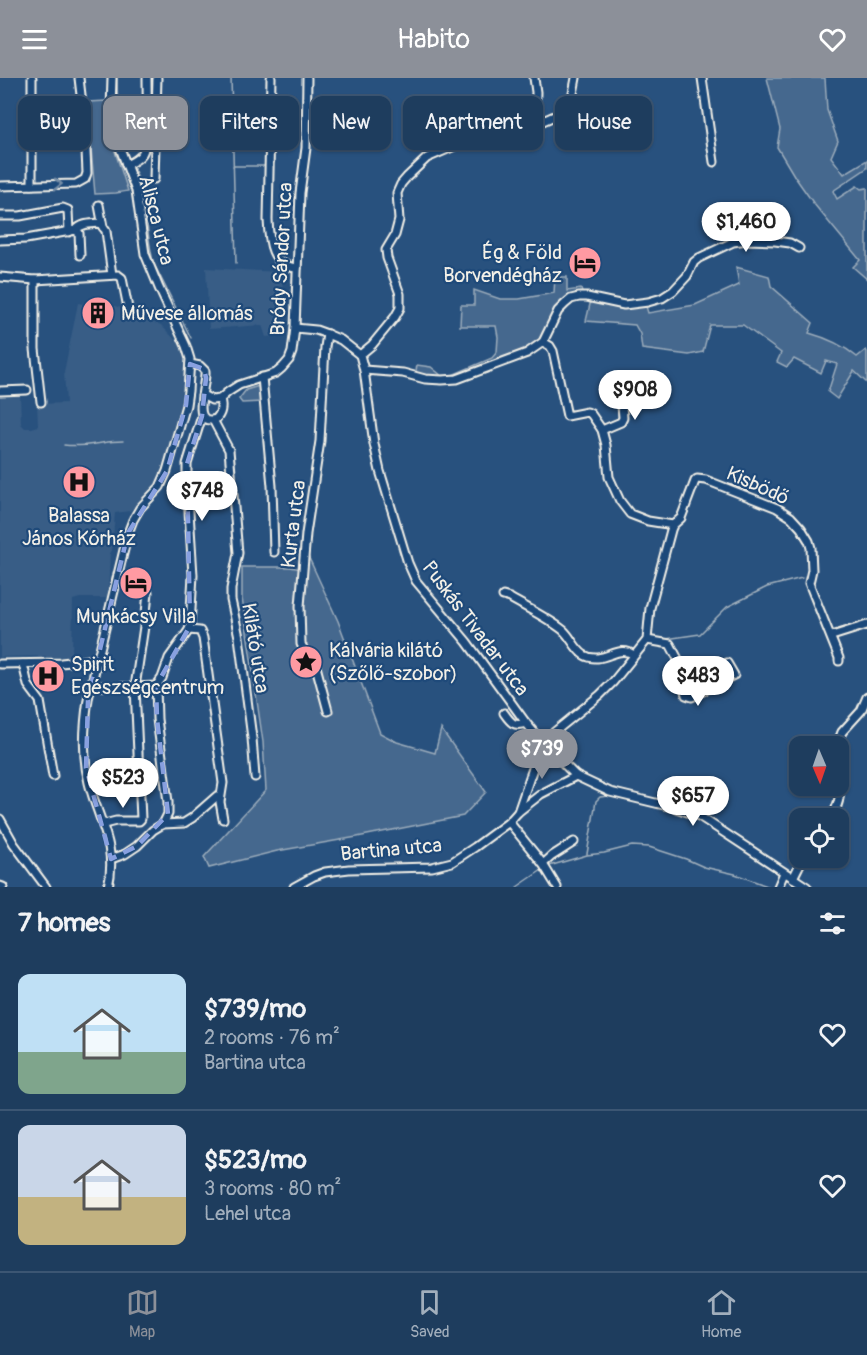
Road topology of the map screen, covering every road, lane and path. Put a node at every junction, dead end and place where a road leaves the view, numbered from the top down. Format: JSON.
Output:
{"nodes":[{"id":1,"x":32,"y":78,"type":"edge"},
{"id":2,"x":79,"y":78,"type":"edge"},
{"id":3,"x":112,"y":78,"type":"edge"},
{"id":4,"x":147,"y":78,"type":"edge"},
{"id":5,"x":157,"y":78,"type":"edge"},
{"id":6,"x":271,"y":78,"type":"edge"},
{"id":7,"x":307,"y":78,"type":"edge"},
{"id":8,"x":534,"y":78,"type":"edge"},
{"id":9,"x":576,"y":78,"type":"edge"},
{"id":10,"x":702,"y":78,"type":"edge"},
{"id":11,"x":536,"y":96,"type":"edge"},
{"id":12,"x":543,"y":120,"type":"edge"},
{"id":13,"x":445,"y":150,"type":"edge"},
{"id":14,"x":714,"y":162,"type":"dead end"},
{"id":15,"x":126,"y":165,"type":"junction"},
{"id":16,"x":154,"y":179,"type":"dead end"},
{"id":17,"x":32,"y":185,"type":"junction"},
{"id":18,"x":0,"y":186,"type":"edge"},
{"id":19,"x":99,"y":205,"type":"dead end"},
{"id":20,"x":0,"y":216,"type":"edge"},
{"id":21,"x":103,"y":227,"type":"junction"},
{"id":22,"x":72,"y":231,"type":"junction"},
{"id":23,"x":0,"y":240,"type":"edge"},
{"id":24,"x":799,"y":248,"type":"dead end"},
{"id":25,"x":80,"y":255,"type":"dead end"},
{"id":26,"x":297,"y":268,"type":"junction"},
{"id":27,"x":112,"y":275,"type":"junction"},
{"id":28,"x":0,"y":277,"type":"edge"},
{"id":29,"x":35,"y":280,"type":"junction"},
{"id":30,"x":128,"y":308,"type":"dead end"},
{"id":31,"x":294,"y":328,"type":"junction"},
{"id":32,"x":327,"y":334,"type":"junction"},
{"id":33,"x":543,"y":342,"type":"junction"},
{"id":34,"x":360,"y":355,"type":"junction"},
{"id":35,"x":190,"y":364,"type":"junction"},
{"id":36,"x":364,"y":370,"type":"junction"},
{"id":37,"x":262,"y":377,"type":"junction"},
{"id":38,"x":27,"y":390,"type":"dead end"},
{"id":39,"x":0,"y":391,"type":"edge"},
{"id":40,"x":654,"y":391,"type":"dead end"},
{"id":41,"x":202,"y":395,"type":"junction"},
{"id":42,"x":220,"y":399,"type":"junction"},
{"id":43,"x":41,"y":402,"type":"dead end"},
{"id":44,"x":202,"y":416,"type":"junction"},
{"id":45,"x":213,"y":420,"type":"junction"},
{"id":46,"x":602,"y":430,"type":"junction"},
{"id":47,"x":673,"y":525,"type":"junction"},
{"id":48,"x":273,"y":552,"type":"dead end"},
{"id":49,"x":148,"y":592,"type":"dead end"},
{"id":50,"x":502,"y":596,"type":"dead end"},
{"id":51,"x":867,"y":625,"type":"edge"},
{"id":52,"x":190,"y":628,"type":"junction"},
{"id":53,"x":832,"y":636,"type":"junction"},
{"id":54,"x":646,"y":640,"type":"junction"},
{"id":55,"x":634,"y":655,"type":"junction"},
{"id":56,"x":98,"y":659,"type":"junction"},
{"id":57,"x":839,"y":661,"type":"dead end"},
{"id":58,"x":727,"y":663,"type":"dead end"},
{"id":59,"x":0,"y":664,"type":"edge"},
{"id":60,"x":22,"y":664,"type":"junction"},
{"id":61,"x":156,"y":686,"type":"junction"},
{"id":62,"x":91,"y":687,"type":"junction"},
{"id":63,"x":135,"y":687,"type":"junction"},
{"id":64,"x":867,"y":697,"type":"edge"},
{"id":65,"x":328,"y":711,"type":"dead end"},
{"id":66,"x":504,"y":713,"type":"dead end"},
{"id":67,"x":526,"y":723,"type":"junction"},
{"id":68,"x":840,"y":736,"type":"edge"},
{"id":69,"x":542,"y":742,"type":"junction"},
{"id":70,"x":53,"y":776,"type":"dead end"},
{"id":71,"x":576,"y":776,"type":"junction"},
{"id":72,"x":255,"y":777,"type":"dead end"},
{"id":73,"x":217,"y":796,"type":"dead end"},
{"id":74,"x":518,"y":812,"type":"junction"},
{"id":75,"x":223,"y":819,"type":"dead end"},
{"id":76,"x":0,"y":820,"type":"edge"},
{"id":77,"x":509,"y":822,"type":"junction"},
{"id":78,"x":104,"y":824,"type":"junction"},
{"id":79,"x":163,"y":824,"type":"junction"},
{"id":80,"x":574,"y":842,"type":"dead end"},
{"id":81,"x":111,"y":859,"type":"junction"},
{"id":82,"x":543,"y":864,"type":"junction"},
{"id":83,"x":798,"y":868,"type":"edge"},
{"id":84,"x":784,"y":873,"type":"junction"},
{"id":85,"x":793,"y":878,"type":"junction"},
{"id":86,"x":44,"y":886,"type":"edge"},
{"id":87,"x":108,"y":887,"type":"edge"},
{"id":88,"x":294,"y":887,"type":"edge"},
{"id":89,"x":557,"y":887,"type":"edge"},
{"id":90,"x":778,"y":887,"type":"edge"},
{"id":91,"x":807,"y":887,"type":"edge"}],
"edges":[{"from":1,"to":17,"type":"street"},
{"from":17,"to":2,"type":"street","one_way":true},
{"from":3,"to":15,"type":"street","name":"Alisca utca"},
{"from":4,"to":15,"type":"street"},
{"from":5,"to":16,"type":"street"},
{"from":6,"to":26,"type":"street"},
{"from":7,"to":26,"type":"street","name":"Bródy Sándor utca"},
{"from":8,"to":11,"type":"street"},
{"from":9,"to":12,"type":"street"},
{"from":10,"to":14,"type":"street"},
{"from":13,"to":34,"type":"street"},
{"from":15,"to":35,"type":"street","name":"Alisca utca"},
{"from":17,"to":18,"type":"street"},
{"from":19,"to":21,"type":"street"},
{"from":20,"to":22,"type":"street"},
{"from":21,"to":22,"type":"street"},
{"from":21,"to":27,"type":"street"},
{"from":22,"to":23,"type":"street"},
{"from":22,"to":25,"type":"street"},
{"from":24,"to":33,"type":"street"},
{"from":26,"to":31,"type":"street","name":"Bródy Sándor utca"},
{"from":27,"to":29,"type":"street"},
{"from":27,"to":30,"type":"street"},
{"from":28,"to":29,"type":"street"},
{"from":29,"to":43,"type":"street"},
{"from":31,"to":32,"type":"street"},
{"from":31,"to":37,"type":"street","name":"Bródy Sándor utca"},
{"from":32,"to":34,"type":"street"},
{"from":32,"to":65,"type":"street","name":"Kurta utca"},
{"from":33,"to":36,"type":"street"},
{"from":33,"to":46,"type":"street"},
{"from":34,"to":36,"type":"street","name":"Puskás Tivadar utca"},
{"from":35,"to":41,"type":"street"},
{"from":35,"to":56,"type":"street"},
{"from":36,"to":67,"type":"street","name":"Puskás Tivadar utca"},
{"from":37,"to":42,"type":"street","name":"Bródy Sándor utca"},
{"from":37,"to":48,"type":"street"},
{"from":38,"to":39,"type":"street"},
{"from":40,"to":46,"type":"street"},
{"from":41,"to":42,"type":"street"},
{"from":41,"to":44,"type":"street"},
{"from":42,"to":45,"type":"street"},
{"from":44,"to":45,"type":"street"},
{"from":44,"to":52,"type":"street"},
{"from":45,"to":72,"type":"street","name":"Kilátó utca"},
{"from":46,"to":47,"type":"street"},
{"from":47,"to":53,"type":"street","name":"Kisbödő"},
{"from":47,"to":54,"type":"street","name":"Kisbödő"},
{"from":49,"to":63,"type":"street"},
{"from":50,"to":55,"type":"street"},
{"from":51,"to":53,"type":"street"},
{"from":52,"to":61,"type":"street"},
{"from":52,"to":75,"type":"street"},
{"from":53,"to":57,"type":"street","name":"Kisbödő"},
{"from":54,"to":55,"type":"street"},
{"from":54,"to":58,"type":"street"},
{"from":55,"to":69,"type":"street"},
{"from":56,"to":60,"type":"street"},
{"from":56,"to":62,"type":"street"},
{"from":59,"to":60,"type":"street"},
{"from":60,"to":70,"type":"street"},
{"from":61,"to":63,"type":"street"},
{"from":61,"to":79,"type":"street"},
{"from":62,"to":63,"type":"street"},
{"from":62,"to":78,"type":"street"},
{"from":63,"to":78,"type":"street"},
{"from":64,"to":68,"type":"street"},
{"from":66,"to":67,"type":"street"},
{"from":67,"to":69,"type":"street","name":"Puskás Tivadar utca"},
{"from":69,"to":71,"type":"street","name":"Puskás Tivadar utca"},
{"from":69,"to":74,"type":"street"},
{"from":71,"to":74,"type":"street","name":"Bartina utca"},
{"from":71,"to":84,"type":"street","name":"Puskás Tivadar utca"},
{"from":73,"to":79,"type":"street"},
{"from":74,"to":77,"type":"street","name":"Bartina utca"},
{"from":76,"to":86,"type":"street"},
{"from":77,"to":82,"type":"street"},
{"from":77,"to":88,"type":"street","name":"Bartina utca"},
{"from":78,"to":81,"type":"street"},
{"from":79,"to":81,"type":"street"},
{"from":80,"to":82,"type":"street"},
{"from":81,"to":87,"type":"street"},
{"from":82,"to":89,"type":"street"},
{"from":83,"to":85,"type":"street"},
{"from":84,"to":85,"type":"street","name":"Puskás Tivadar utca"},
{"from":84,"to":90,"type":"street"},
{"from":85,"to":91,"type":"street","name":"Puskás Tivadar utca"}]}
